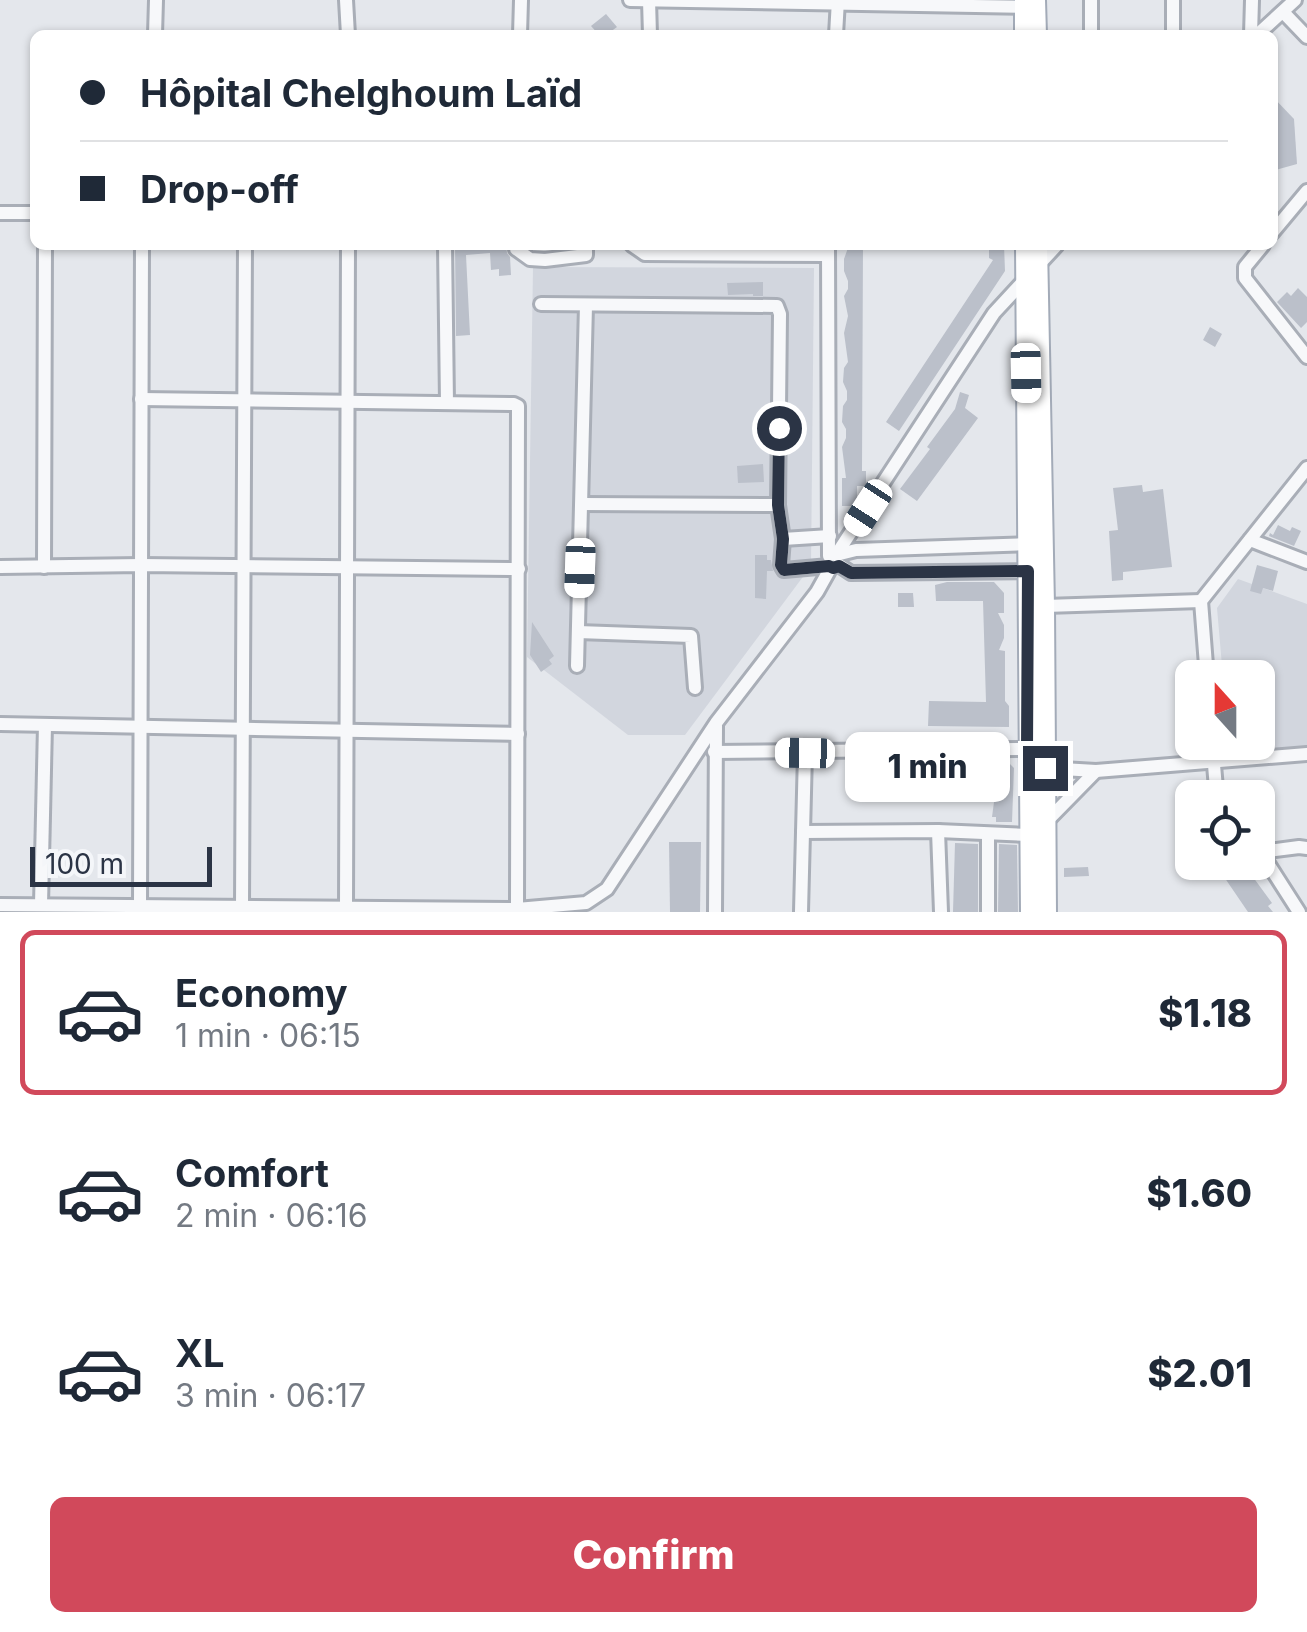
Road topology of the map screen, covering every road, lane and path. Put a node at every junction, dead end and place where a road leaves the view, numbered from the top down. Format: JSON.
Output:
{"nodes":[{"id":1,"x":156,"y":0,"type":"edge"},
{"id":2,"x":346,"y":0,"type":"edge"},
{"id":3,"x":521,"y":0,"type":"edge"},
{"id":4,"x":630,"y":0,"type":"edge"},
{"id":5,"x":649,"y":0,"type":"edge"},
{"id":6,"x":1091,"y":0,"type":"edge"},
{"id":7,"x":1172,"y":0,"type":"edge"},
{"id":8,"x":1252,"y":0,"type":"edge"},
{"id":9,"x":1295,"y":0,"type":"edge"},
{"id":10,"x":838,"y":2,"type":"edge"},
{"id":11,"x":1030,"y":3,"type":"edge"},
{"id":12,"x":1284,"y":12,"type":"junction"},
{"id":13,"x":154,"y":30,"type":"edge"},
{"id":14,"x":348,"y":30,"type":"edge"},
{"id":15,"x":520,"y":30,"type":"edge"},
{"id":16,"x":650,"y":30,"type":"edge"},
{"id":17,"x":836,"y":30,"type":"edge"},
{"id":18,"x":1025,"y":30,"type":"edge"},
{"id":19,"x":1036,"y":30,"type":"edge"},
{"id":20,"x":1091,"y":30,"type":"edge"},
{"id":21,"x":1173,"y":30,"type":"edge"},
{"id":22,"x":1254,"y":30,"type":"edge"},
{"id":23,"x":1261,"y":30,"type":"edge"},
{"id":24,"x":1307,"y":38,"type":"edge"},
{"id":25,"x":1307,"y":191,"type":"edge"},
{"id":26,"x":1278,"y":209,"type":"edge"},
{"id":27,"x":0,"y":213,"type":"edge"},
{"id":28,"x":30,"y":214,"type":"edge"},
{"id":29,"x":1287,"y":216,"type":"junction"},
{"id":30,"x":1278,"y":227,"type":"edge"},
{"id":31,"x":45,"y":250,"type":"edge"},
{"id":32,"x":142,"y":250,"type":"edge"},
{"id":33,"x":245,"y":250,"type":"edge"},
{"id":34,"x":348,"y":250,"type":"edge"},
{"id":35,"x":445,"y":250,"type":"edge"},
{"id":36,"x":517,"y":250,"type":"edge"},
{"id":37,"x":586,"y":250,"type":"edge"},
{"id":38,"x":639,"y":250,"type":"edge"},
{"id":39,"x":828,"y":250,"type":"edge"},
{"id":40,"x":1025,"y":250,"type":"edge"},
{"id":41,"x":1259,"y":250,"type":"edge"},
{"id":42,"x":1038,"y":254,"type":"edge"},
{"id":43,"x":1024,"y":280,"type":"junction"},
{"id":44,"x":541,"y":304,"type":"dead end"},
{"id":45,"x":586,"y":304,"type":"junction"},
{"id":46,"x":1305,"y":349,"type":"edge"},
{"id":47,"x":141,"y":398,"type":"junction"},
{"id":48,"x":244,"y":400,"type":"junction"},
{"id":49,"x":348,"y":402,"type":"junction"},
{"id":50,"x":447,"y":403,"type":"junction"},
{"id":51,"x":1305,"y":473,"type":"edge"},
{"id":52,"x":582,"y":504,"type":"junction"},
{"id":53,"x":778,"y":505,"type":"junction"},
{"id":54,"x":830,"y":519,"type":"junction"},
{"id":55,"x":830,"y":536,"type":"junction"},
{"id":56,"x":783,"y":539,"type":"junction"},
{"id":57,"x":1250,"y":540,"type":"junction"},
{"id":58,"x":1036,"y":544,"type":"junction"},
{"id":59,"x":851,"y":546,"type":"junction"},
{"id":60,"x":1307,"y":562,"type":"edge"},
{"id":61,"x":836,"y":564,"type":"junction"},
{"id":62,"x":141,"y":565,"type":"junction"},
{"id":63,"x":244,"y":566,"type":"junction"},
{"id":64,"x":0,"y":567,"type":"edge"},
{"id":65,"x":44,"y":567,"type":"junction"},
{"id":66,"x":347,"y":567,"type":"junction"},
{"id":67,"x":519,"y":569,"type":"junction"},
{"id":68,"x":1036,"y":571,"type":"junction"},
{"id":69,"x":816,"y":592,"type":"junction"},
{"id":70,"x":1201,"y":602,"type":"junction"},
{"id":71,"x":1045,"y":606,"type":"junction"},
{"id":72,"x":578,"y":632,"type":"junction"},
{"id":73,"x":1206,"y":660,"type":"edge"},
{"id":74,"x":577,"y":666,"type":"dead end"},
{"id":75,"x":694,"y":688,"type":"dead end"},
{"id":76,"x":0,"y":724,"type":"edge"},
{"id":77,"x":716,"y":724,"type":"junction"},
{"id":78,"x":45,"y":725,"type":"junction"},
{"id":79,"x":140,"y":727,"type":"junction"},
{"id":80,"x":243,"y":729,"type":"junction"},
{"id":81,"x":346,"y":731,"type":"junction"},
{"id":82,"x":518,"y":734,"type":"junction"},
{"id":83,"x":1027,"y":749,"type":"junction"},
{"id":84,"x":714,"y":752,"type":"junction"},
{"id":85,"x":805,"y":753,"type":"junction"},
{"id":86,"x":1307,"y":754,"type":"edge"},
{"id":87,"x":1214,"y":762,"type":"junction"},
{"id":88,"x":1045,"y":768,"type":"junction"},
{"id":89,"x":1096,"y":770,"type":"junction"},
{"id":90,"x":1215,"y":780,"type":"edge"},
{"id":91,"x":1046,"y":823,"type":"junction"},
{"id":92,"x":803,"y":832,"type":"junction"},
{"id":93,"x":938,"y":832,"type":"junction"},
{"id":94,"x":988,"y":835,"type":"junction"},
{"id":95,"x":1028,"y":835,"type":"junction"},
{"id":96,"x":1307,"y":848,"type":"edge"},
{"id":97,"x":1275,"y":849,"type":"edge"},
{"id":98,"x":1275,"y":875,"type":"edge"},
{"id":99,"x":0,"y":905,"type":"edge"},
{"id":100,"x":41,"y":905,"type":"junction"},
{"id":101,"x":1030,"y":905,"type":"edge"},
{"id":102,"x":140,"y":906,"type":"junction"},
{"id":103,"x":242,"y":907,"type":"junction"},
{"id":104,"x":346,"y":908,"type":"junction"},
{"id":105,"x":517,"y":910,"type":"edge"},
{"id":106,"x":715,"y":912,"type":"edge"},
{"id":107,"x":801,"y":912,"type":"edge"},
{"id":108,"x":941,"y":912,"type":"edge"},
{"id":109,"x":988,"y":912,"type":"edge"},
{"id":110,"x":1047,"y":912,"type":"edge"},
{"id":111,"x":1299,"y":912,"type":"edge"}],
"edges":[{"from":1,"to":13,"type":"street"},
{"from":2,"to":14,"type":"street"},
{"from":3,"to":15,"type":"street"},
{"from":4,"to":5,"type":"street"},
{"from":5,"to":10,"type":"street"},
{"from":5,"to":16,"type":"street"},
{"from":6,"to":20,"type":"street"},
{"from":7,"to":21,"type":"street"},
{"from":8,"to":22,"type":"street"},
{"from":9,"to":12,"type":"street"},
{"from":10,"to":11,"type":"street"},
{"from":10,"to":17,"type":"street"},
{"from":11,"to":18,"type":"main road"},
{"from":11,"to":19,"type":"main road"},
{"from":12,"to":23,"type":"street"},
{"from":12,"to":24,"type":"street"},
{"from":25,"to":29,"type":"street"},
{"from":26,"to":29,"type":"street"},
{"from":27,"to":28,"type":"street"},
{"from":29,"to":30,"type":"street"},
{"from":31,"to":65,"type":"street"},
{"from":32,"to":47,"type":"street"},
{"from":33,"to":48,"type":"street"},
{"from":34,"to":49,"type":"street"},
{"from":35,"to":50,"type":"street"},
{"from":36,"to":37,"type":"street"},
{"from":38,"to":39,"type":"street"},
{"from":39,"to":54,"type":"street"},
{"from":40,"to":43,"type":"main road"},
{"from":41,"to":46,"type":"street"},
{"from":42,"to":43,"type":"street"},
{"from":42,"to":58,"type":"main road"},
{"from":43,"to":58,"type":"main road"},
{"from":43,"to":59,"type":"street"},
{"from":44,"to":45,"type":"street"},
{"from":45,"to":52,"type":"street"},
{"from":45,"to":53,"type":"street"},
{"from":47,"to":48,"type":"street"},
{"from":47,"to":62,"type":"street"},
{"from":48,"to":49,"type":"street"},
{"from":48,"to":63,"type":"street"},
{"from":49,"to":50,"type":"street"},
{"from":49,"to":66,"type":"street"},
{"from":50,"to":67,"type":"street"},
{"from":51,"to":57,"type":"street"},
{"from":52,"to":53,"type":"street"},
{"from":52,"to":72,"type":"street"},
{"from":53,"to":56,"type":"street"},
{"from":54,"to":55,"type":"street"},
{"from":54,"to":59,"type":"street"},
{"from":55,"to":56,"type":"street"},
{"from":55,"to":61,"type":"street"},
{"from":56,"to":61,"type":"street"},
{"from":57,"to":60,"type":"street"},
{"from":57,"to":70,"type":"street"},
{"from":58,"to":59,"type":"street"},
{"from":58,"to":68,"type":"main road"},
{"from":59,"to":61,"type":"street"},
{"from":61,"to":68,"type":"street"},
{"from":61,"to":69,"type":"street"},
{"from":61,"to":69,"type":"street"},
{"from":62,"to":63,"type":"street"},
{"from":62,"to":65,"type":"street"},
{"from":62,"to":79,"type":"street"},
{"from":63,"to":66,"type":"street"},
{"from":63,"to":80,"type":"street"},
{"from":64,"to":65,"type":"street"},
{"from":66,"to":67,"type":"street"},
{"from":66,"to":81,"type":"street"},
{"from":67,"to":82,"type":"street"},
{"from":68,"to":71,"type":"main road"},
{"from":68,"to":83,"type":"main road"},
{"from":69,"to":77,"type":"street"},
{"from":70,"to":71,"type":"street"},
{"from":70,"to":73,"type":"street"},
{"from":71,"to":88,"type":"main road"},
{"from":72,"to":74,"type":"street"},
{"from":72,"to":75,"type":"street"},
{"from":76,"to":78,"type":"street"},
{"from":77,"to":84,"type":"street"},
{"from":77,"to":105,"type":"street"},
{"from":78,"to":79,"type":"street"},
{"from":78,"to":100,"type":"street"},
{"from":79,"to":80,"type":"street"},
{"from":79,"to":102,"type":"street"},
{"from":80,"to":81,"type":"street"},
{"from":80,"to":103,"type":"street"},
{"from":81,"to":82,"type":"street"},
{"from":81,"to":104,"type":"street"},
{"from":82,"to":105,"type":"street"},
{"from":83,"to":85,"type":"street"},
{"from":83,"to":88,"type":"street"},
{"from":83,"to":95,"type":"main road"},
{"from":84,"to":85,"type":"street"},
{"from":84,"to":106,"type":"street"},
{"from":85,"to":92,"type":"street"},
{"from":86,"to":87,"type":"street"},
{"from":87,"to":89,"type":"street"},
{"from":87,"to":90,"type":"street"},
{"from":88,"to":89,"type":"street"},
{"from":88,"to":91,"type":"main road"},
{"from":89,"to":91,"type":"street"},
{"from":91,"to":110,"type":"main road"},
{"from":92,"to":93,"type":"street"},
{"from":92,"to":107,"type":"street"},
{"from":93,"to":94,"type":"street"},
{"from":93,"to":108,"type":"street"},
{"from":94,"to":95,"type":"street"},
{"from":94,"to":109,"type":"street"},
{"from":95,"to":101,"type":"main road"},
{"from":96,"to":97,"type":"street"},
{"from":98,"to":111,"type":"street"},
{"from":99,"to":100,"type":"street"},
{"from":100,"to":102,"type":"street"},
{"from":102,"to":103,"type":"street"},
{"from":103,"to":104,"type":"street"},
{"from":104,"to":105,"type":"street"}]}
